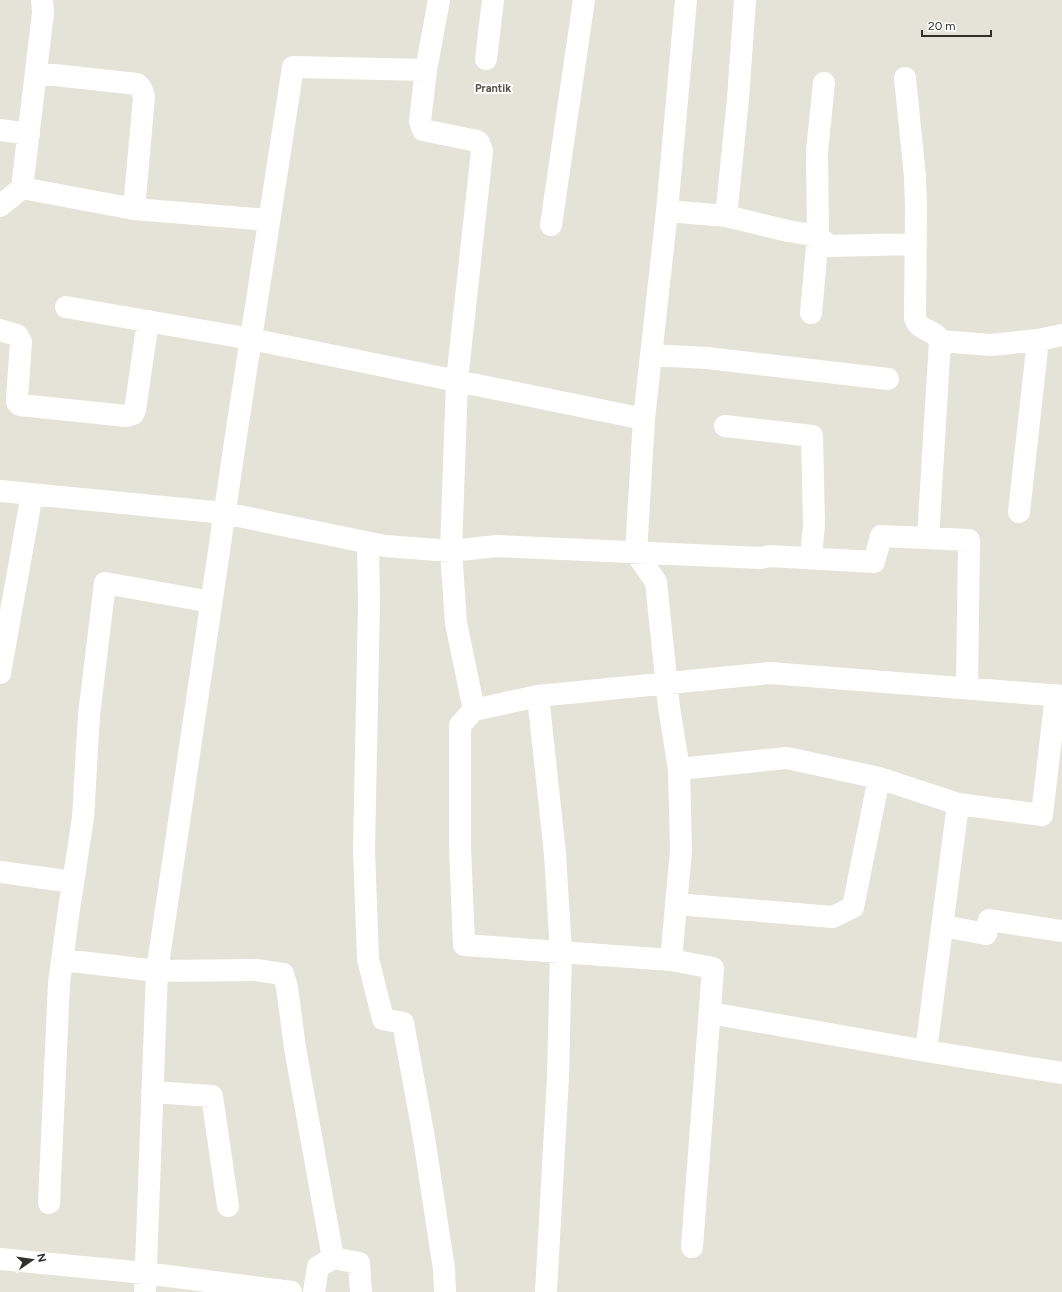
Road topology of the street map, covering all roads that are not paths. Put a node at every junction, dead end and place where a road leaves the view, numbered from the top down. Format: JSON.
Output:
{"nodes":[{"id":1,"x":42,"y":0,"type":"edge"},
{"id":2,"x":440,"y":0,"type":"edge"},
{"id":3,"x":492,"y":0,"type":"edge"},
{"id":4,"x":584,"y":0,"type":"edge"},
{"id":5,"x":686,"y":0,"type":"edge"},
{"id":6,"x":745,"y":0,"type":"edge"},
{"id":7,"x":486,"y":59,"type":"dead end"},
{"id":8,"x":426,"y":70,"type":"junction"},
{"id":9,"x":36,"y":73,"type":"junction"},
{"id":10,"x":905,"y":78,"type":"dead end"},
{"id":11,"x":824,"y":83,"type":"dead end"},
{"id":12,"x":0,"y":130,"type":"edge"},
{"id":13,"x":29,"y":134,"type":"junction"},
{"id":14,"x":22,"y":188,"type":"junction"},
{"id":15,"x":0,"y":206,"type":"edge"},
{"id":16,"x":134,"y":209,"type":"junction"},
{"id":17,"x":667,"y":210,"type":"junction"},
{"id":18,"x":726,"y":216,"type":"junction"},
{"id":19,"x":269,"y":220,"type":"junction"},
{"id":20,"x":551,"y":225,"type":"dead end"},
{"id":21,"x":818,"y":236,"type":"junction"},
{"id":22,"x":916,"y":244,"type":"junction"},
{"id":23,"x":66,"y":307,"type":"dead end"},
{"id":24,"x":811,"y":313,"type":"dead end"},
{"id":25,"x":148,"y":321,"type":"junction"},
{"id":26,"x":0,"y":330,"type":"edge"},
{"id":27,"x":1062,"y":335,"type":"edge"},
{"id":28,"x":251,"y":339,"type":"junction"},
{"id":29,"x":1038,"y":340,"type":"junction"},
{"id":30,"x":940,"y":341,"type":"junction"},
{"id":31,"x":651,"y":355,"type":"junction"},
{"id":32,"x":888,"y":379,"type":"dead end"},
{"id":33,"x":457,"y":380,"type":"junction"},
{"id":34,"x":644,"y":419,"type":"junction"},
{"id":35,"x":725,"y":426,"type":"dead end"},
{"id":36,"x":0,"y":492,"type":"edge"},
{"id":37,"x":32,"y":494,"type":"junction"},
{"id":38,"x":1019,"y":512,"type":"dead end"},
{"id":39,"x":224,"y":513,"type":"junction"},
{"id":40,"x":928,"y":538,"type":"junction"},
{"id":41,"x":368,"y":543,"type":"junction"},
{"id":42,"x":451,"y":551,"type":"junction"},
{"id":43,"x":636,"y":553,"type":"junction"},
{"id":44,"x":811,"y":558,"type":"junction"},
{"id":45,"x":211,"y":602,"type":"junction"},
{"id":46,"x":0,"y":673,"type":"edge"},
{"id":47,"x":667,"y":684,"type":"junction"},
{"id":48,"x":967,"y":688,"type":"junction"},
{"id":49,"x":538,"y":696,"type":"junction"},
{"id":50,"x":1059,"y":696,"type":"edge"},
{"id":51,"x":474,"y":710,"type":"junction"},
{"id":52,"x":680,"y":768,"type":"junction"},
{"id":53,"x":880,"y":778,"type":"junction"},
{"id":54,"x":958,"y":804,"type":"junction"},
{"id":55,"x":0,"y":872,"type":"edge"},
{"id":56,"x":73,"y":882,"type":"junction"},
{"id":57,"x":676,"y":904,"type":"junction"},
{"id":58,"x":943,"y":926,"type":"junction"},
{"id":59,"x":1061,"y":931,"type":"edge"},
{"id":60,"x":562,"y":952,"type":"junction"},
{"id":61,"x":63,"y":960,"type":"junction"},
{"id":62,"x":671,"y":960,"type":"junction"},
{"id":63,"x":157,"y":971,"type":"junction"},
{"id":64,"x":710,"y":1013,"type":"junction"},
{"id":65,"x":926,"y":1051,"type":"junction"},
{"id":66,"x":1062,"y":1073,"type":"edge"},
{"id":67,"x":152,"y":1092,"type":"junction"},
{"id":68,"x":49,"y":1204,"type":"dead end"},
{"id":69,"x":228,"y":1206,"type":"dead end"},
{"id":70,"x":692,"y":1247,"type":"dead end"},
{"id":71,"x":333,"y":1258,"type":"junction"},
{"id":72,"x":0,"y":1259,"type":"edge"},
{"id":73,"x":145,"y":1283,"type":"edge"},
{"id":74,"x":264,"y":1290,"type":"edge"},
{"id":75,"x":291,"y":1292,"type":"edge"},
{"id":76,"x":314,"y":1292,"type":"edge"},
{"id":77,"x":361,"y":1292,"type":"edge"},
{"id":78,"x":445,"y":1292,"type":"edge"},
{"id":79,"x":546,"y":1292,"type":"edge"}],
"edges":[{"from":1,"to":9,"type":"street"},
{"from":2,"to":8,"type":"street"},
{"from":3,"to":7,"type":"street"},
{"from":4,"to":20,"type":"street"},
{"from":5,"to":17,"type":"street"},
{"from":6,"to":18,"type":"street"},
{"from":8,"to":19,"type":"street"},
{"from":8,"to":33,"type":"street"},
{"from":9,"to":13,"type":"street"},
{"from":9,"to":16,"type":"street"},
{"from":10,"to":22,"type":"street"},
{"from":11,"to":21,"type":"street"},
{"from":12,"to":13,"type":"street"},
{"from":13,"to":14,"type":"street"},
{"from":14,"to":15,"type":"street"},
{"from":14,"to":16,"type":"street"},
{"from":16,"to":19,"type":"street"},
{"from":17,"to":18,"type":"street"},
{"from":17,"to":31,"type":"street"},
{"from":18,"to":21,"type":"street"},
{"from":19,"to":28,"type":"street"},
{"from":21,"to":22,"type":"street"},
{"from":21,"to":24,"type":"street"},
{"from":22,"to":30,"type":"street"},
{"from":23,"to":25,"type":"street"},
{"from":25,"to":26,"type":"street"},
{"from":25,"to":28,"type":"street"},
{"from":27,"to":29,"type":"street"},
{"from":28,"to":33,"type":"street"},
{"from":28,"to":39,"type":"street"},
{"from":29,"to":30,"type":"street"},
{"from":29,"to":38,"type":"street"},
{"from":30,"to":40,"type":"street"},
{"from":31,"to":32,"type":"street"},
{"from":31,"to":34,"type":"street"},
{"from":33,"to":34,"type":"street"},
{"from":33,"to":42,"type":"street"},
{"from":34,"to":43,"type":"street"},
{"from":35,"to":44,"type":"street"},
{"from":36,"to":37,"type":"street"},
{"from":37,"to":39,"type":"street"},
{"from":37,"to":46,"type":"street"},
{"from":39,"to":41,"type":"street"},
{"from":39,"to":45,"type":"street"},
{"from":40,"to":44,"type":"street"},
{"from":40,"to":48,"type":"street"},
{"from":41,"to":42,"type":"street"},
{"from":41,"to":78,"type":"street"},
{"from":42,"to":43,"type":"street"},
{"from":42,"to":51,"type":"street"},
{"from":43,"to":44,"type":"street"},
{"from":43,"to":47,"type":"street"},
{"from":45,"to":56,"type":"street"},
{"from":45,"to":63,"type":"street"},
{"from":47,"to":48,"type":"street"},
{"from":47,"to":49,"type":"street"},
{"from":47,"to":52,"type":"street"},
{"from":48,"to":50,"type":"street"},
{"from":49,"to":51,"type":"street"},
{"from":49,"to":60,"type":"street"},
{"from":50,"to":54,"type":"street"},
{"from":51,"to":60,"type":"street"},
{"from":52,"to":53,"type":"street"},
{"from":52,"to":57,"type":"street"},
{"from":53,"to":54,"type":"street"},
{"from":53,"to":57,"type":"street"},
{"from":54,"to":58,"type":"street"},
{"from":55,"to":56,"type":"street"},
{"from":56,"to":61,"type":"street"},
{"from":57,"to":62,"type":"street"},
{"from":58,"to":59,"type":"street"},
{"from":58,"to":65,"type":"street"},
{"from":60,"to":62,"type":"street"},
{"from":60,"to":79,"type":"street"},
{"from":61,"to":63,"type":"street"},
{"from":61,"to":68,"type":"street"},
{"from":62,"to":64,"type":"street"},
{"from":63,"to":67,"type":"street"},
{"from":63,"to":71,"type":"street"},
{"from":64,"to":65,"type":"street"},
{"from":64,"to":70,"type":"street"},
{"from":65,"to":66,"type":"street"},
{"from":67,"to":69,"type":"street"},
{"from":67,"to":73,"type":"street"},
{"from":71,"to":76,"type":"street"},
{"from":71,"to":77,"type":"street"},
{"from":72,"to":73,"type":"street"},
{"from":73,"to":74,"type":"street"},
{"from":74,"to":75,"type":"street"}]}
